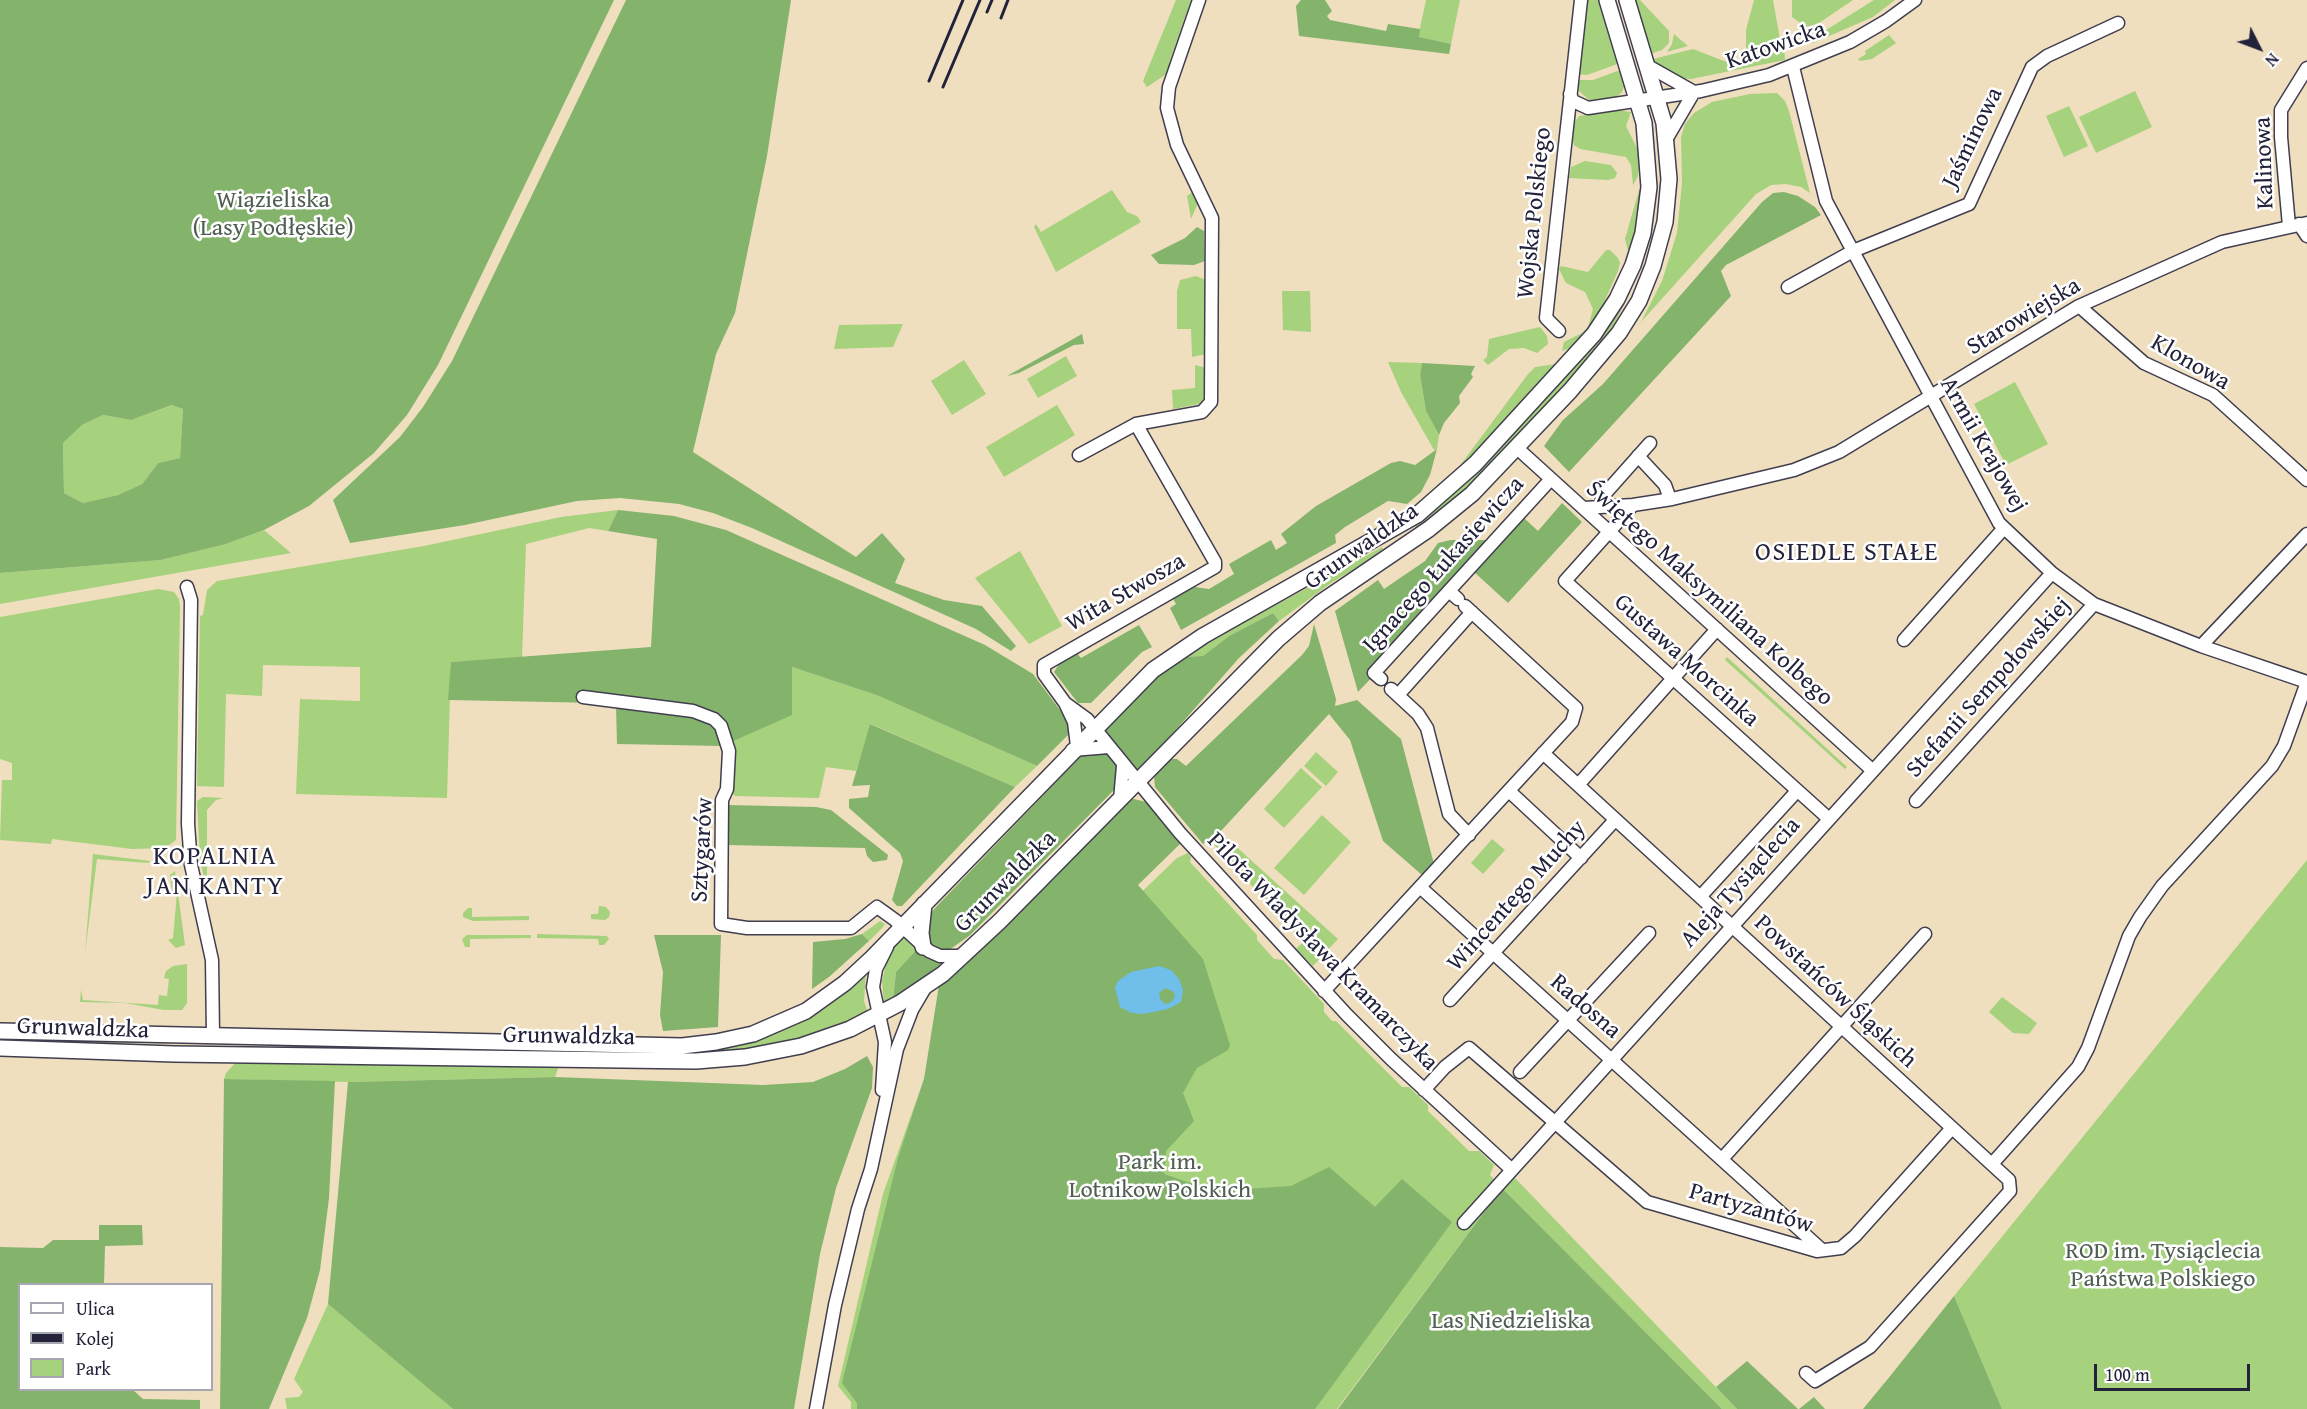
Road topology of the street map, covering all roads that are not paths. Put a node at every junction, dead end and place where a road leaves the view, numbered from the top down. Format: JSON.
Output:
{"nodes":[{"id":1,"x":1199,"y":0,"type":"edge"},
{"id":2,"x":1581,"y":0,"type":"edge"},
{"id":3,"x":1607,"y":0,"type":"edge"},
{"id":4,"x":1627,"y":0,"type":"edge"},
{"id":5,"x":1915,"y":0,"type":"edge"},
{"id":6,"x":2118,"y":23,"type":"dead end"},
{"id":7,"x":1648,"y":66,"type":"junction"},
{"id":8,"x":1792,"y":67,"type":"junction"},
{"id":9,"x":2307,"y":68,"type":"edge"},
{"id":10,"x":1694,"y":92,"type":"junction"},
{"id":11,"x":1570,"y":94,"type":"junction"},
{"id":12,"x":1658,"y":97,"type":"junction"},
{"id":13,"x":1638,"y":101,"type":"junction"},
{"id":14,"x":1667,"y":138,"type":"junction"},
{"id":15,"x":2298,"y":224,"type":"edge"},
{"id":16,"x":2307,"y":236,"type":"edge"},
{"id":17,"x":1852,"y":251,"type":"junction"},
{"id":18,"x":1788,"y":287,"type":"dead end"},
{"id":19,"x":2079,"y":306,"type":"junction"},
{"id":20,"x":1559,"y":331,"type":"dead end"},
{"id":21,"x":1931,"y":398,"type":"junction"},
{"id":22,"x":1136,"y":424,"type":"junction"},
{"id":23,"x":1650,"y":443,"type":"dead end"},
{"id":24,"x":1517,"y":448,"type":"junction"},
{"id":25,"x":1078,"y":455,"type":"dead end"},
{"id":26,"x":1638,"y":456,"type":"junction"},
{"id":27,"x":1551,"y":479,"type":"junction"},
{"id":28,"x":2307,"y":480,"type":"edge"},
{"id":29,"x":1670,"y":499,"type":"junction"},
{"id":30,"x":1633,"y":505,"type":"junction"},
{"id":31,"x":1602,"y":507,"type":"junction"},
{"id":32,"x":1584,"y":508,"type":"junction"},
{"id":33,"x":2004,"y":528,"type":"junction"},
{"id":34,"x":1610,"y":531,"type":"junction"},
{"id":35,"x":2307,"y":534,"type":"edge"},
{"id":36,"x":2052,"y":573,"type":"junction"},
{"id":37,"x":187,"y":587,"type":"dead end"},
{"id":38,"x":1461,"y":602,"type":"junction"},
{"id":39,"x":2094,"y":604,"type":"junction"},
{"id":40,"x":1718,"y":629,"type":"junction"},
{"id":41,"x":1904,"y":640,"type":"dead end"},
{"id":42,"x":2201,"y":646,"type":"junction"},
{"id":43,"x":1674,"y":678,"type":"junction"},
{"id":44,"x":1381,"y":680,"type":"dead end"},
{"id":45,"x":2307,"y":682,"type":"edge"},
{"id":46,"x":583,"y":697,"type":"dead end"},
{"id":47,"x":1065,"y":703,"type":"junction"},
{"id":48,"x":1094,"y":728,"type":"junction"},
{"id":49,"x":1109,"y":747,"type":"junction"},
{"id":50,"x":1075,"y":748,"type":"junction"},
{"id":51,"x":1543,"y":753,"type":"junction"},
{"id":52,"x":1123,"y":766,"type":"junction"},
{"id":53,"x":1872,"y":770,"type":"junction"},
{"id":54,"x":1137,"y":782,"type":"junction"},
{"id":55,"x":1578,"y":785,"type":"junction"},
{"id":56,"x":1509,"y":791,"type":"junction"},
{"id":57,"x":1797,"y":791,"type":"junction"},
{"id":58,"x":1120,"y":800,"type":"junction"},
{"id":59,"x":1916,"y":801,"type":"dead end"},
{"id":60,"x":1828,"y":819,"type":"junction"},
{"id":61,"x":1615,"y":820,"type":"junction"},
{"id":62,"x":1469,"y":835,"type":"junction"},
{"id":63,"x":1581,"y":858,"type":"junction"},
{"id":64,"x":1420,"y":887,"type":"junction"},
{"id":65,"x":1700,"y":897,"type":"junction"},
{"id":66,"x":924,"y":904,"type":"junction"},
{"id":67,"x":1731,"y":925,"type":"junction"},
{"id":68,"x":901,"y":928,"type":"junction"},
{"id":69,"x":1649,"y":933,"type":"dead end"},
{"id":70,"x":1926,"y":934,"type":"dead end"},
{"id":71,"x":923,"y":947,"type":"junction"},
{"id":72,"x":1494,"y":954,"type":"junction"},
{"id":73,"x":963,"y":956,"type":"junction"},
{"id":74,"x":927,"y":985,"type":"junction"},
{"id":75,"x":1324,"y":991,"type":"junction"},
{"id":76,"x":1450,"y":1000,"type":"dead end"},
{"id":77,"x":879,"y":1015,"type":"junction"},
{"id":78,"x":1568,"y":1020,"type":"junction"},
{"id":79,"x":1840,"y":1025,"type":"junction"},
{"id":80,"x":0,"y":1031,"type":"edge"},
{"id":81,"x":213,"y":1035,"type":"junction"},
{"id":82,"x":0,"y":1048,"type":"edge"},
{"id":83,"x":1611,"y":1058,"type":"junction"},
{"id":84,"x":1521,"y":1072,"type":"dead end"},
{"id":85,"x":1424,"y":1090,"type":"junction"},
{"id":86,"x":1554,"y":1120,"type":"junction"},
{"id":87,"x":1952,"y":1128,"type":"junction"},
{"id":88,"x":1722,"y":1159,"type":"junction"},
{"id":89,"x":1992,"y":1164,"type":"junction"},
{"id":90,"x":1511,"y":1169,"type":"junction"},
{"id":91,"x":2010,"y":1191,"type":"junction"},
{"id":92,"x":2020,"y":1200,"type":"dead end"},
{"id":93,"x":858,"y":1209,"type":"junction"},
{"id":94,"x":1464,"y":1223,"type":"dead end"},
{"id":95,"x":1822,"y":1250,"type":"junction"},
{"id":96,"x":1806,"y":1373,"type":"dead end"},
{"id":97,"x":816,"y":1409,"type":"edge"}],
"edges":[{"from":1,"to":22,"type":"street"},
{"from":2,"to":11,"type":"street"},
{"from":3,"to":13,"type":"main road"},
{"from":4,"to":7,"type":"main road"},
{"from":5,"to":8,"type":"street","name":"Katowicka"},
{"from":6,"to":17,"type":"street","name":"Jaśminowa"},
{"from":7,"to":10,"type":"street"},
{"from":7,"to":12,"type":"main road"},
{"from":8,"to":10,"type":"street","name":"Katowicka"},
{"from":8,"to":17,"type":"street","name":"Armii Krajowej"},
{"from":9,"to":15,"type":"street","name":"Kalinowa"},
{"from":10,"to":12,"type":"street","name":"Katowicka"},
{"from":10,"to":14,"type":"street"},
{"from":11,"to":13,"type":"street","name":"Katowicka"},
{"from":11,"to":20,"type":"street","name":"Wojska Polskiego"},
{"from":12,"to":13,"type":"street","name":"Katowicka"},
{"from":12,"to":14,"type":"main road","name":"Grunwaldzka"},
{"from":13,"to":48,"type":"main road","name":"Grunwaldzka"},
{"from":14,"to":24,"type":"main road","name":"Grunwaldzka"},
{"from":15,"to":16,"type":"street","name":"Kalinowa"},
{"from":15,"to":19,"type":"street","name":"Starowiejska"},
{"from":17,"to":18,"type":"street","name":"Jaśminowa"},
{"from":17,"to":21,"type":"street","name":"Armii Krajowej"},
{"from":19,"to":21,"type":"street","name":"Starowiejska"},
{"from":19,"to":28,"type":"street","name":"Klonowa"},
{"from":21,"to":29,"type":"street","name":"Starowiejska"},
{"from":21,"to":33,"type":"street","name":"Armii Krajowej"},
{"from":22,"to":25,"type":"street"},
{"from":22,"to":47,"type":"street","name":"Wita Stwosza"},
{"from":23,"to":26,"type":"street"},
{"from":24,"to":27,"type":"street","name":"Świętego Maksymiliana Kolbego"},
{"from":24,"to":54,"type":"main road","name":"Grunwaldzka"},
{"from":26,"to":29,"type":"street"},
{"from":26,"to":31,"type":"street"},
{"from":27,"to":32,"type":"street","name":"Świętego Maksymiliana Kolbego"},
{"from":27,"to":38,"type":"street","name":"Ignacego Łukasiewicza"},
{"from":29,"to":30,"type":"street","name":"Starowiejska"},
{"from":30,"to":31,"type":"street","name":"Starowiejska"},
{"from":30,"to":34,"type":"street"},
{"from":31,"to":32,"type":"street","name":"Starowiejska"},
{"from":32,"to":34,"type":"street","name":"Świętego Maksymiliana Kolbego"},
{"from":33,"to":36,"type":"street","name":"Armii Krajowej"},
{"from":33,"to":41,"type":"street"},
{"from":34,"to":40,"type":"street","name":"Świętego Maksymiliana Kolbego"},
{"from":34,"to":43,"type":"street","name":"Gustawa Morcinka"},
{"from":35,"to":42,"type":"street"},
{"from":36,"to":39,"type":"street","name":"Armii Krajowej"},
{"from":36,"to":53,"type":"street","name":"Aleja Tysiąclecia"},
{"from":37,"to":81,"type":"street"},
{"from":38,"to":44,"type":"street","name":"Ignacego Łukasiewicza"},
{"from":38,"to":51,"type":"street"},
{"from":38,"to":62,"type":"street"},
{"from":39,"to":42,"type":"street","name":"Armii Krajowej"},
{"from":39,"to":59,"type":"street","name":"Stefanii Sempołowskiej"},
{"from":40,"to":43,"type":"street"},
{"from":40,"to":53,"type":"street","name":"Świętego Maksymiliana Kolbego"},
{"from":42,"to":45,"type":"street","name":"Armii Krajowej"},
{"from":43,"to":55,"type":"street"},
{"from":43,"to":57,"type":"street","name":"Gustawa Morcinka"},
{"from":45,"to":89,"type":"street"},
{"from":46,"to":68,"type":"street","name":"Sztygarów"},
{"from":47,"to":48,"type":"street","name":"Pilota Władysława Kramarczyka"},
{"from":47,"to":50,"type":"street"},
{"from":48,"to":49,"type":"street","name":"Pilota Władysława Kramarczyka"},
{"from":48,"to":50,"type":"main road","name":"Grunwaldzka"},
{"from":49,"to":50,"type":"street"},
{"from":49,"to":52,"type":"street","name":"Pilota Władysława Kramarczyka"},
{"from":50,"to":66,"type":"main road","name":"Grunwaldzka"},
{"from":51,"to":55,"type":"street","name":"Powstańców Śląskich"},
{"from":51,"to":56,"type":"street"},
{"from":52,"to":54,"type":"street","name":"Pilota Władysława Kramarczyka"},
{"from":52,"to":58,"type":"street"},
{"from":53,"to":60,"type":"street","name":"Aleja Tysiąclecia"},
{"from":54,"to":58,"type":"main road","name":"Grunwaldzka"},
{"from":54,"to":75,"type":"street","name":"Pilota Władysława Kramarczyka"},
{"from":55,"to":61,"type":"street","name":"Powstańców Śląskich"},
{"from":56,"to":62,"type":"street"},
{"from":56,"to":63,"type":"street"},
{"from":57,"to":60,"type":"street","name":"Gustawa Morcinka"},
{"from":57,"to":65,"type":"street"},
{"from":58,"to":73,"type":"main road","name":"Grunwaldzka"},
{"from":60,"to":67,"type":"street","name":"Aleja Tysiąclecia"},
{"from":61,"to":63,"type":"street","name":"Wincentego Muchy"},
{"from":61,"to":65,"type":"street","name":"Powstańców Śląskich"},
{"from":62,"to":64,"type":"street"},
{"from":63,"to":72,"type":"street","name":"Wincentego Muchy"},
{"from":64,"to":72,"type":"street","name":"Radosna"},
{"from":64,"to":75,"type":"street"},
{"from":65,"to":67,"type":"street","name":"Powstańców Śląskich"},
{"from":66,"to":68,"type":"main road","name":"Grunwaldzka"},
{"from":66,"to":71,"type":"main road"},
{"from":67,"to":79,"type":"street","name":"Powstańców Śląskich"},
{"from":67,"to":83,"type":"street","name":"Aleja Tysiąclecia"},
{"from":68,"to":71,"type":"street"},
{"from":68,"to":77,"type":"street"},
{"from":68,"to":81,"type":"main road","name":"Grunwaldzka"},
{"from":69,"to":78,"type":"street"},
{"from":70,"to":79,"type":"street"},
{"from":71,"to":73,"type":"street"},
{"from":72,"to":76,"type":"street","name":"Wincentego Muchy"},
{"from":72,"to":78,"type":"street","name":"Radosna"},
{"from":73,"to":74,"type":"main road","name":"Grunwaldzka"},
{"from":74,"to":77,"type":"main road","name":"Grunwaldzka"},
{"from":74,"to":93,"type":"street"},
{"from":75,"to":85,"type":"street","name":"Pilota Władysława Kramarczyka"},
{"from":77,"to":82,"type":"main road","name":"Grunwaldzka"},
{"from":77,"to":93,"type":"street"},
{"from":78,"to":83,"type":"street","name":"Radosna"},
{"from":78,"to":84,"type":"street"},
{"from":79,"to":87,"type":"street","name":"Powstańców Śląskich"},
{"from":79,"to":88,"type":"street"},
{"from":80,"to":81,"type":"main road","name":"Grunwaldzka"},
{"from":83,"to":86,"type":"street","name":"Aleja Tysiąclecia"},
{"from":83,"to":88,"type":"street","name":"Radosna"},
{"from":85,"to":86,"type":"street","name":"Partyzantów"},
{"from":85,"to":90,"type":"street","name":"Pilota Władysława Kramarczyka"},
{"from":86,"to":90,"type":"street","name":"Aleja Tysiąclecia"},
{"from":86,"to":95,"type":"street","name":"Partyzantów"},
{"from":87,"to":89,"type":"street","name":"Powstańców Śląskich"},
{"from":87,"to":95,"type":"street","name":"Partyzantów"},
{"from":88,"to":95,"type":"street","name":"Radosna"},
{"from":89,"to":91,"type":"street","name":"Powstańców Śląskich"},
{"from":90,"to":94,"type":"street","name":"Aleja Tysiąclecia"},
{"from":91,"to":92,"type":"street","name":"Powstańców Śląskich"},
{"from":91,"to":96,"type":"street"},
{"from":93,"to":97,"type":"street"}]}
